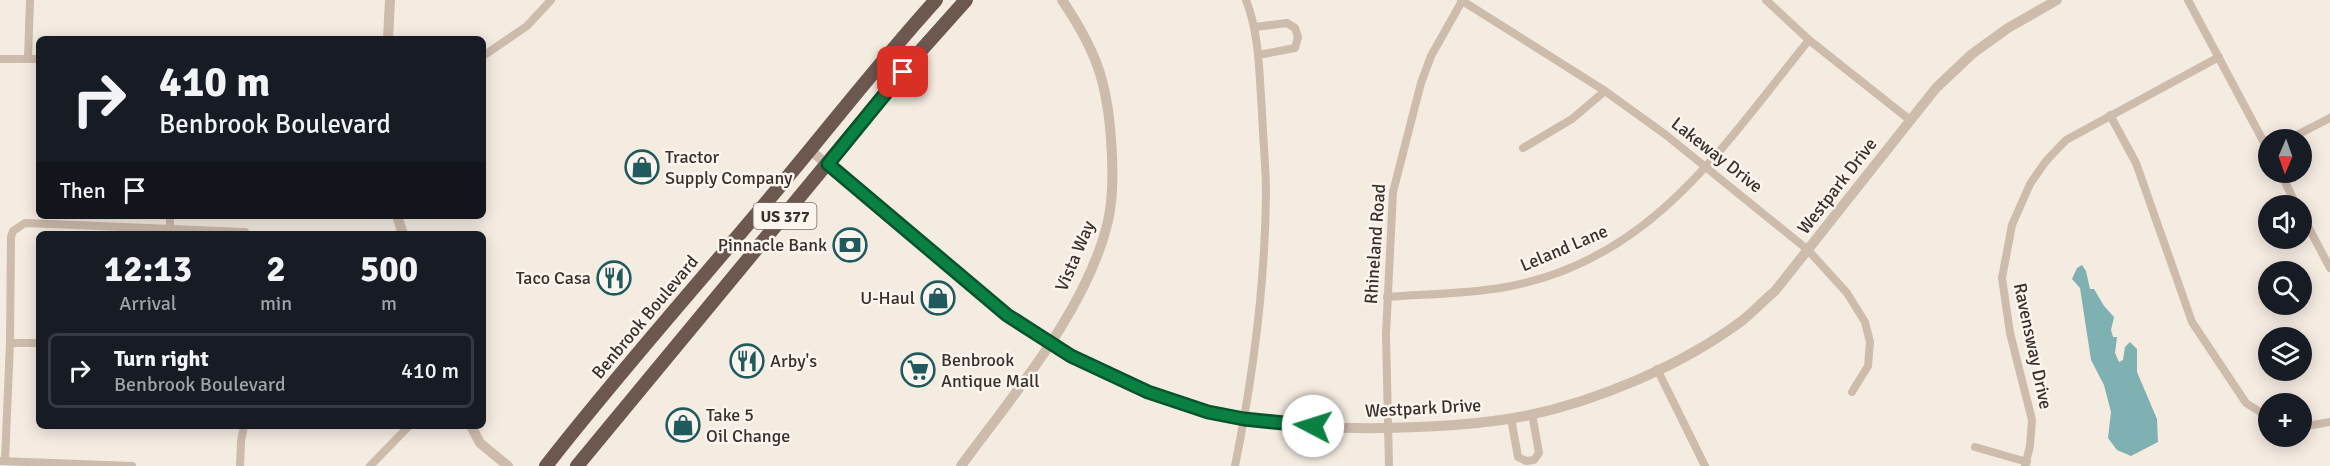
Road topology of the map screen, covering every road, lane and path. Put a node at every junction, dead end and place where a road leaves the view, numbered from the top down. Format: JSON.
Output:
{"nodes":[{"id":1,"x":30,"y":0,"type":"edge"},
{"id":2,"x":390,"y":0,"type":"edge"},
{"id":3,"x":551,"y":0,"type":"edge"},
{"id":4,"x":936,"y":0,"type":"edge"},
{"id":5,"x":966,"y":0,"type":"edge"},
{"id":6,"x":1062,"y":0,"type":"edge"},
{"id":7,"x":1246,"y":0,"type":"edge"},
{"id":8,"x":1461,"y":0,"type":"edge"},
{"id":9,"x":1766,"y":0,"type":"edge"},
{"id":10,"x":2057,"y":0,"type":"edge"},
{"id":11,"x":2188,"y":0,"type":"edge"},
{"id":12,"x":1255,"y":27,"type":"junction"},
{"id":13,"x":388,"y":36,"type":"edge"},
{"id":14,"x":1809,"y":40,"type":"junction"},
{"id":15,"x":486,"y":54,"type":"edge"},
{"id":16,"x":1258,"y":56,"type":"junction"},
{"id":17,"x":2219,"y":57,"type":"junction"},
{"id":18,"x":0,"y":59,"type":"edge"},
{"id":19,"x":28,"y":59,"type":"junction"},
{"id":20,"x":36,"y":59,"type":"edge"},
{"id":21,"x":1605,"y":91,"type":"junction"},
{"id":22,"x":2110,"y":115,"type":"junction"},
{"id":23,"x":2330,"y":118,"type":"edge"},
{"id":24,"x":1910,"y":120,"type":"junction"},
{"id":25,"x":2308,"y":129,"type":"edge"},
{"id":26,"x":2258,"y":131,"type":"edge"},
{"id":27,"x":1523,"y":148,"type":"dead end"},
{"id":28,"x":810,"y":150,"type":"junction"},
{"id":29,"x":828,"y":164,"type":"junction"},
{"id":30,"x":1705,"y":168,"type":"junction"},
{"id":31,"x":171,"y":219,"type":"edge"},
{"id":32,"x":170,"y":229,"type":"junction"},
{"id":33,"x":219,"y":231,"type":"edge"},
{"id":34,"x":2312,"y":233,"type":"edge"},
{"id":35,"x":1808,"y":250,"type":"junction"},
{"id":36,"x":2329,"y":264,"type":"edge"},
{"id":37,"x":1388,"y":297,"type":"junction"},
{"id":38,"x":10,"y":343,"type":"junction"},
{"id":39,"x":36,"y":344,"type":"edge"},
{"id":40,"x":1050,"y":344,"type":"junction"},
{"id":41,"x":1657,"y":369,"type":"junction"},
{"id":42,"x":1852,"y":392,"type":"dead end"},
{"id":43,"x":2258,"y":411,"type":"edge"},
{"id":44,"x":1532,"y":414,"type":"junction"},
{"id":45,"x":1511,"y":418,"type":"junction"},
{"id":46,"x":1244,"y":419,"type":"junction"},
{"id":47,"x":2330,"y":422,"type":"edge"},
{"id":48,"x":2312,"y":425,"type":"edge"},
{"id":49,"x":1388,"y":428,"type":"junction"},
{"id":50,"x":244,"y":429,"type":"edge"},
{"id":51,"x":406,"y":429,"type":"edge"},
{"id":52,"x":473,"y":429,"type":"edge"},
{"id":53,"x":1975,"y":447,"type":"dead end"},
{"id":54,"x":3,"y":461,"type":"edge"},
{"id":55,"x":2026,"y":464,"type":"edge"},
{"id":56,"x":46,"y":465,"type":"edge"},
{"id":57,"x":132,"y":466,"type":"edge"},
{"id":58,"x":240,"y":466,"type":"edge"},
{"id":59,"x":369,"y":466,"type":"edge"},
{"id":60,"x":508,"y":466,"type":"edge"},
{"id":61,"x":546,"y":466,"type":"edge"},
{"id":62,"x":577,"y":466,"type":"edge"},
{"id":63,"x":961,"y":466,"type":"edge"},
{"id":64,"x":1235,"y":466,"type":"edge"},
{"id":65,"x":1389,"y":466,"type":"edge"},
{"id":66,"x":1704,"y":466,"type":"edge"}],
"edges":[{"from":1,"to":19,"type":"street"},
{"from":2,"to":13,"type":"street"},
{"from":3,"to":15,"type":"street"},
{"from":4,"to":28,"type":"highway","name":"Benbrook Boulevard","number":"US 377"},
{"from":5,"to":29,"type":"highway","number":"US 377"},
{"from":6,"to":40,"type":"street","name":"Vista Way"},
{"from":7,"to":12,"type":"street"},
{"from":8,"to":21,"type":"street","name":"Lakeway Drive"},
{"from":8,"to":37,"type":"street","name":"Rhineland Road"},
{"from":9,"to":14,"type":"street"},
{"from":10,"to":24,"type":"street","name":"Westpark Drive"},
{"from":11,"to":17,"type":"street"},
{"from":12,"to":16,"type":"street"},
{"from":12,"to":16,"type":"street"},
{"from":14,"to":24,"type":"street"},
{"from":14,"to":30,"type":"street","name":"Leland Lane"},
{"from":16,"to":46,"type":"street"},
{"from":17,"to":22,"type":"street","name":"Ravensway Drive"},
{"from":17,"to":26,"type":"street"},
{"from":18,"to":19,"type":"street"},
{"from":19,"to":20,"type":"street"},
{"from":21,"to":27,"type":"street"},
{"from":21,"to":30,"type":"street","name":"Lakeway Drive"},
{"from":22,"to":43,"type":"street"},
{"from":22,"to":55,"type":"street","name":"Ravensway Drive"},
{"from":23,"to":25,"type":"street"},
{"from":24,"to":35,"type":"street","name":"Westpark Drive"},
{"from":28,"to":29,"type":"street","name":"Westpark Drive"},
{"from":28,"to":61,"type":"highway","name":"Benbrook Boulevard","number":"US 377"},
{"from":29,"to":40,"type":"street","name":"Westpark Drive"},
{"from":29,"to":62,"type":"highway","number":"US 377"},
{"from":30,"to":35,"type":"street","name":"Lakeway Drive"},
{"from":30,"to":37,"type":"street","name":"Leland Lane"},
{"from":31,"to":32,"type":"street"},
{"from":32,"to":33,"type":"street"},
{"from":32,"to":38,"type":"street"},
{"from":34,"to":36,"type":"street"},
{"from":35,"to":41,"type":"street","name":"Westpark Drive"},
{"from":35,"to":42,"type":"street","name":"Lakeway Drive"},
{"from":37,"to":49,"type":"street","name":"Rhineland Road"},
{"from":38,"to":39,"type":"street"},
{"from":38,"to":54,"type":"street"},
{"from":40,"to":46,"type":"street","name":"Westpark Drive"},
{"from":40,"to":63,"type":"street","name":"Vista Way"},
{"from":41,"to":44,"type":"street","name":"Westpark Drive"},
{"from":41,"to":66,"type":"street"},
{"from":44,"to":45,"type":"street","name":"Westpark Drive"},
{"from":44,"to":45,"type":"street"},
{"from":45,"to":49,"type":"street","name":"Westpark Drive"},
{"from":46,"to":49,"type":"street","name":"Westpark Drive"},
{"from":46,"to":64,"type":"street"},
{"from":47,"to":48,"type":"street"},
{"from":49,"to":65,"type":"street","name":"Rhineland Road"},
{"from":50,"to":58,"type":"street"},
{"from":51,"to":59,"type":"street"},
{"from":52,"to":60,"type":"street"},
{"from":53,"to":55,"type":"street","name":"Ravensway Drive"},
{"from":54,"to":56,"type":"street"},
{"from":56,"to":57,"type":"street"}]}
